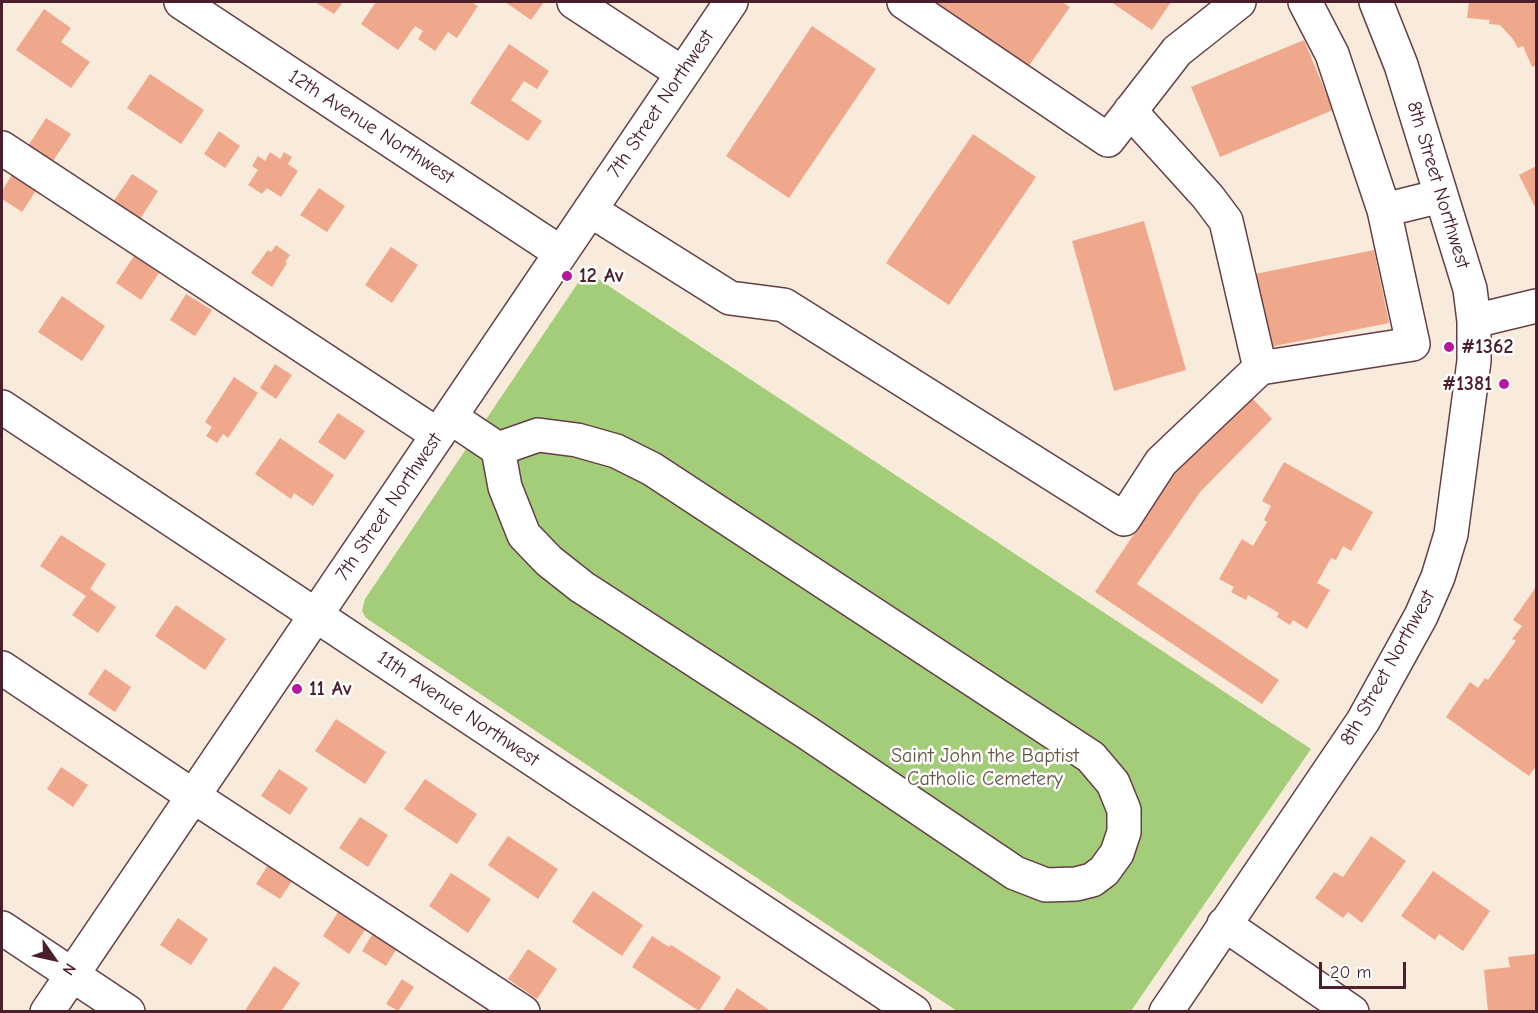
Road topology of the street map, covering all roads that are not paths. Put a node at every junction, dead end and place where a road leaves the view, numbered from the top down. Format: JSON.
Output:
{"nodes":[{"id":1,"x":181,"y":2,"type":"edge"},
{"id":2,"x":574,"y":2,"type":"edge"},
{"id":3,"x":731,"y":2,"type":"edge"},
{"id":4,"x":904,"y":2,"type":"edge"},
{"id":5,"x":1239,"y":2,"type":"edge"},
{"id":6,"x":1305,"y":2,"type":"edge"},
{"id":7,"x":1376,"y":2,"type":"edge"},
{"id":8,"x":682,"y":73,"type":"junction"},
{"id":9,"x":1130,"y":111,"type":"junction"},
{"id":10,"x":2,"y":148,"type":"edge"},
{"id":11,"x":1441,"y":196,"type":"junction"},
{"id":12,"x":590,"y":210,"type":"junction"},
{"id":13,"x":1384,"y":210,"type":"junction"},
{"id":14,"x":561,"y":253,"type":"junction"},
{"id":15,"x":1536,"y":306,"type":"edge"},
{"id":16,"x":1474,"y":321,"type":"junction"},
{"id":17,"x":1260,"y":368,"type":"junction"},
{"id":18,"x":2,"y":407,"type":"edge"},
{"id":19,"x":444,"y":426,"type":"junction"},
{"id":20,"x":498,"y":449,"type":"junction"},
{"id":21,"x":316,"y":614,"type":"junction"},
{"id":22,"x":2,"y":668,"type":"edge"},
{"id":23,"x":193,"y":796,"type":"junction"},
{"id":24,"x":1224,"y":924,"type":"junction"},
{"id":25,"x":2,"y":928,"type":"edge"},
{"id":26,"x":73,"y":974,"type":"junction"},
{"id":27,"x":47,"y":1011,"type":"edge"},
{"id":28,"x":129,"y":1011,"type":"edge"},
{"id":29,"x":524,"y":1011,"type":"edge"},
{"id":30,"x":914,"y":1011,"type":"edge"},
{"id":31,"x":1166,"y":1011,"type":"edge"},
{"id":32,"x":1352,"y":1011,"type":"edge"}],
"edges":[{"from":1,"to":14,"type":"street","name":"12th Avenue Northwest"},
{"from":2,"to":8,"type":"street"},
{"from":3,"to":8,"type":"street","name":"7th Street Northwest"},
{"from":4,"to":9,"type":"street"},
{"from":5,"to":9,"type":"street"},
{"from":6,"to":13,"type":"street"},
{"from":7,"to":11,"type":"street","name":"8th Street Northwest"},
{"from":8,"to":12,"type":"street","name":"7th Street Northwest"},
{"from":9,"to":17,"type":"street"},
{"from":10,"to":19,"type":"street"},
{"from":11,"to":13,"type":"street"},
{"from":11,"to":16,"type":"street","name":"8th Street Northwest"},
{"from":12,"to":14,"type":"street","name":"7th Street Northwest"},
{"from":12,"to":17,"type":"street"},
{"from":13,"to":17,"type":"street"},
{"from":14,"to":19,"type":"street","name":"7th Street Northwest"},
{"from":15,"to":16,"type":"street"},
{"from":16,"to":24,"type":"street","name":"8th Street Northwest"},
{"from":18,"to":21,"type":"street","name":"11th Avenue Northwest"},
{"from":19,"to":20,"type":"street"},
{"from":19,"to":21,"type":"street","name":"7th Street Northwest"},
{"from":20,"to":20,"type":"street"},
{"from":21,"to":23,"type":"street","name":"7th Street Northwest"},
{"from":21,"to":30,"type":"street","name":"11th Avenue Northwest"},
{"from":22,"to":23,"type":"street"},
{"from":23,"to":26,"type":"street","name":"7th Street Northwest"},
{"from":23,"to":29,"type":"street"},
{"from":24,"to":31,"type":"street","name":"8th Street Northwest"},
{"from":24,"to":32,"type":"street"},
{"from":25,"to":26,"type":"street"},
{"from":26,"to":27,"type":"street","name":"7th Street Northwest"},
{"from":26,"to":28,"type":"street"}]}
